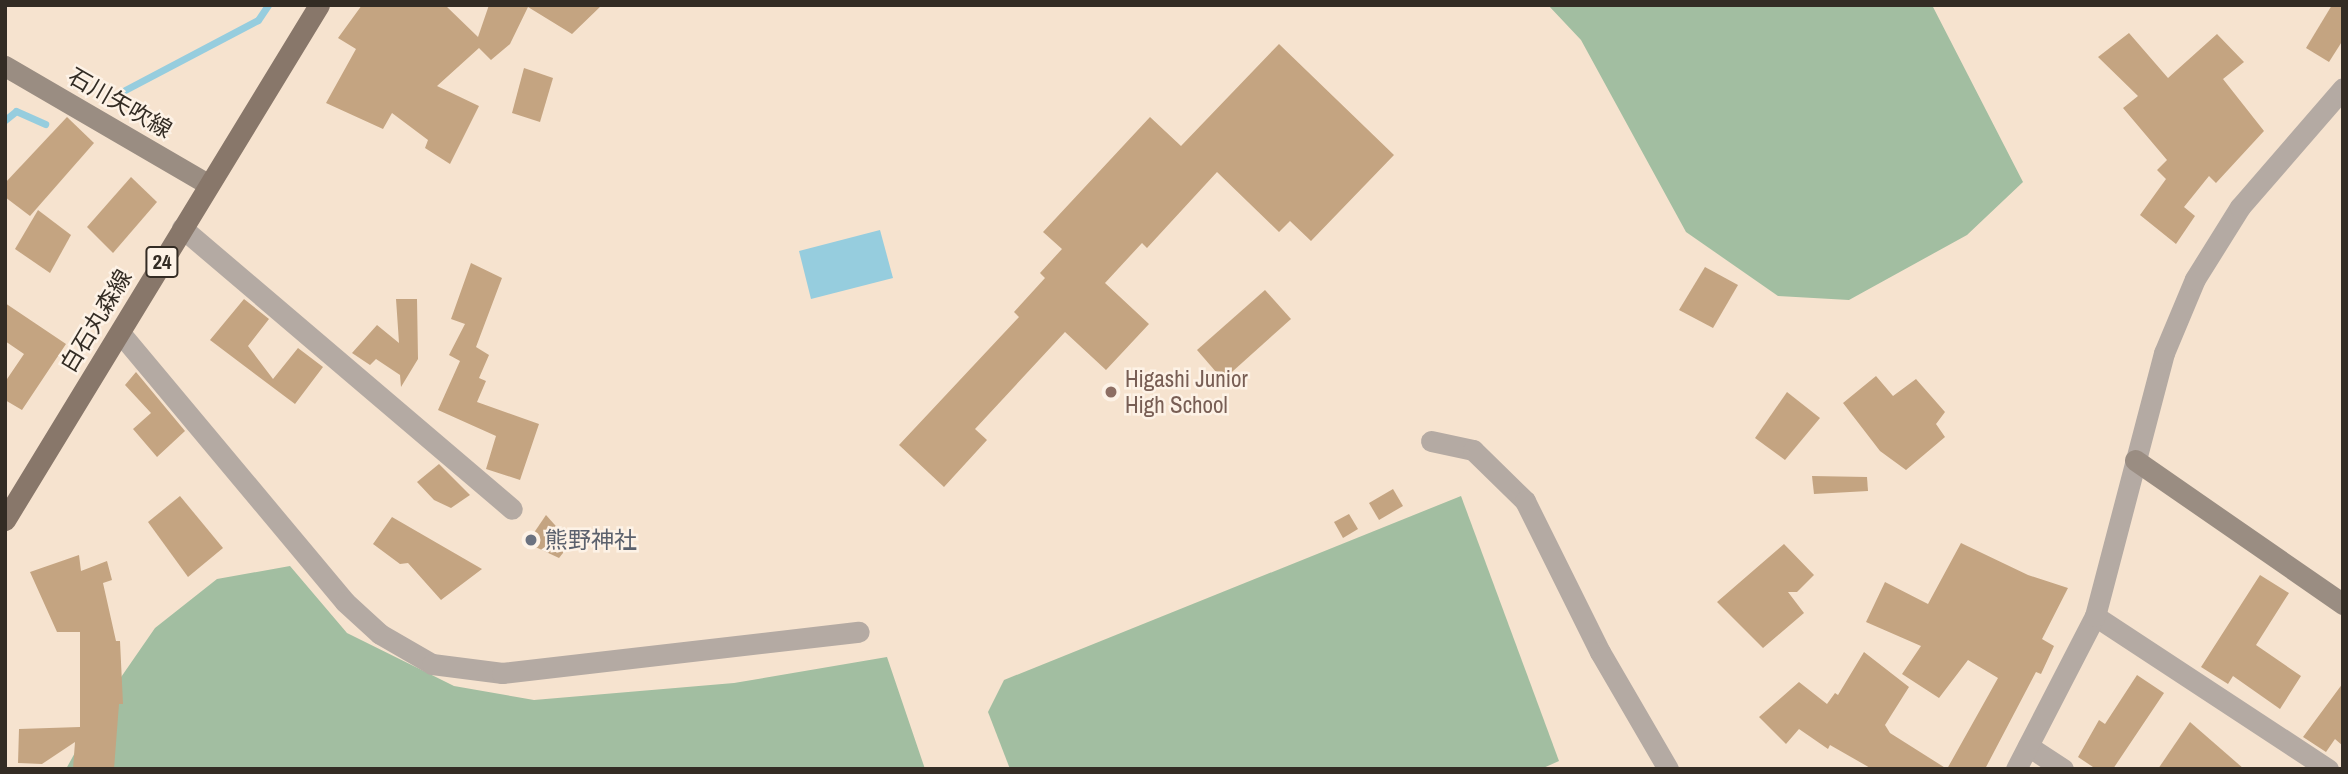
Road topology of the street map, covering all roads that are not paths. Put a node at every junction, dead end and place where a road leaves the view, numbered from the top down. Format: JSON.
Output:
{"nodes":[{"id":1,"x":319,"y":5,"type":"edge"},
{"id":2,"x":5,"y":66,"type":"edge"},
{"id":3,"x":2343,"y":88,"type":"edge"},
{"id":4,"x":208,"y":184,"type":"junction"},
{"id":5,"x":182,"y":228,"type":"junction"},
{"id":6,"x":121,"y":334,"type":"junction"},
{"id":7,"x":1430,"y":441,"type":"dead end"},
{"id":8,"x":2135,"y":460,"type":"junction"},
{"id":9,"x":512,"y":509,"type":"dead end"},
{"id":10,"x":5,"y":520,"type":"edge"},
{"id":11,"x":2343,"y":604,"type":"edge"},
{"id":12,"x":2095,"y":616,"type":"junction"},
{"id":13,"x":859,"y":632,"type":"dead end"},
{"id":14,"x":2028,"y":746,"type":"junction"},
{"id":15,"x":1668,"y":769,"type":"edge"},
{"id":16,"x":2016,"y":769,"type":"edge"},
{"id":17,"x":2063,"y":769,"type":"edge"},
{"id":18,"x":2328,"y":769,"type":"edge"}],
"edges":[{"from":1,"to":4,"type":"main road","name":"白石丸森線","number":"24"},
{"from":2,"to":4,"type":"street","name":"石川矢吹線"},
{"from":3,"to":8,"type":"street"},
{"from":4,"to":5,"type":"main road","name":"白石丸森線","number":"24"},
{"from":5,"to":6,"type":"main road","name":"白石丸森線","number":"24"},
{"from":5,"to":9,"type":"street"},
{"from":6,"to":10,"type":"main road","name":"白石丸森線","number":"24"},
{"from":6,"to":13,"type":"street"},
{"from":7,"to":15,"type":"street"},
{"from":8,"to":11,"type":"street"},
{"from":8,"to":12,"type":"street"},
{"from":12,"to":14,"type":"street"},
{"from":12,"to":18,"type":"street"},
{"from":14,"to":16,"type":"street"},
{"from":14,"to":17,"type":"street"}]}
